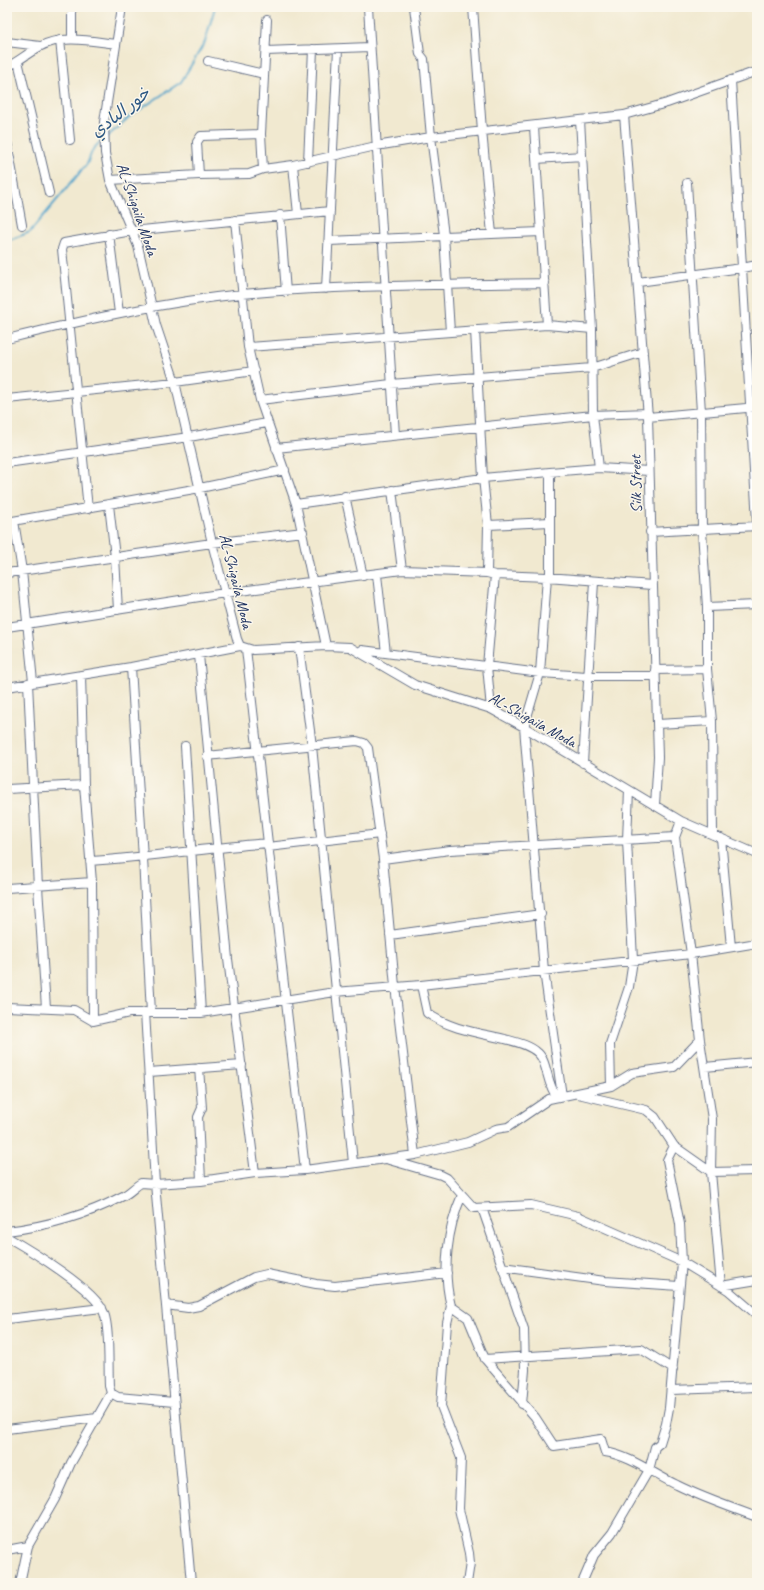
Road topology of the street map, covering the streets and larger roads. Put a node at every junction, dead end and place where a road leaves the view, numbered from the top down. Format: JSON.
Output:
{"nodes":[{"id":1,"x":72,"y":7,"type":"edge"},
{"id":2,"x":122,"y":7,"type":"edge"},
{"id":3,"x":368,"y":7,"type":"edge"},
{"id":4,"x":414,"y":7,"type":"edge"},
{"id":5,"x":473,"y":7,"type":"edge"},
{"id":6,"x":267,"y":20,"type":"dead end"},
{"id":7,"x":72,"y":39,"type":"junction"},
{"id":8,"x":60,"y":40,"type":"junction"},
{"id":9,"x":7,"y":42,"type":"edge"},
{"id":10,"x":116,"y":44,"type":"junction"},
{"id":11,"x":40,"y":46,"type":"junction"},
{"id":12,"x":370,"y":47,"type":"junction"},
{"id":13,"x":313,"y":49,"type":"junction"},
{"id":14,"x":338,"y":49,"type":"junction"},
{"id":15,"x":266,"y":51,"type":"junction"},
{"id":16,"x":208,"y":61,"type":"dead end"},
{"id":17,"x":18,"y":62,"type":"junction"},
{"id":18,"x":7,"y":66,"type":"edge"},
{"id":19,"x":757,"y":71,"type":"edge"},
{"id":20,"x":264,"y":74,"type":"junction"},
{"id":21,"x":731,"y":80,"type":"junction"},
{"id":22,"x":624,"y":116,"type":"junction"},
{"id":23,"x":580,"y":120,"type":"junction"},
{"id":24,"x":534,"y":127,"type":"junction"},
{"id":25,"x":482,"y":131,"type":"junction"},
{"id":26,"x":261,"y":134,"type":"junction"},
{"id":27,"x":431,"y":137,"type":"junction"},
{"id":28,"x":70,"y":140,"type":"dead end"},
{"id":29,"x":7,"y":142,"type":"edge"},
{"id":30,"x":376,"y":146,"type":"junction"},
{"id":31,"x":332,"y":155,"type":"junction"},
{"id":32,"x":582,"y":156,"type":"junction"},
{"id":33,"x":536,"y":159,"type":"junction"},
{"id":34,"x":308,"y":162,"type":"junction"},
{"id":35,"x":293,"y":165,"type":"junction"},
{"id":36,"x":262,"y":169,"type":"junction"},
{"id":37,"x":199,"y":175,"type":"junction"},
{"id":38,"x":110,"y":180,"type":"junction"},
{"id":39,"x":687,"y":183,"type":"dead end"},
{"id":40,"x":49,"y":193,"type":"dead end"},
{"id":41,"x":330,"y":211,"type":"junction"},
{"id":42,"x":298,"y":214,"type":"junction"},
{"id":43,"x":280,"y":215,"type":"junction"},
{"id":44,"x":235,"y":220,"type":"junction"},
{"id":45,"x":22,"y":225,"type":"dead end"},
{"id":46,"x":132,"y":231,"type":"junction"},
{"id":47,"x":541,"y":232,"type":"junction"},
{"id":48,"x":109,"y":234,"type":"junction"},
{"id":49,"x":492,"y":234,"type":"junction"},
{"id":50,"x":444,"y":235,"type":"junction"},
{"id":51,"x":382,"y":239,"type":"junction"},
{"id":52,"x":329,"y":241,"type":"junction"},
{"id":53,"x":757,"y":264,"type":"edge"},
{"id":54,"x":742,"y":268,"type":"junction"},
{"id":55,"x":693,"y":274,"type":"junction"},
{"id":56,"x":638,"y":282,"type":"junction"},
{"id":57,"x":545,"y":283,"type":"junction"},
{"id":58,"x":447,"y":285,"type":"junction"},
{"id":59,"x":385,"y":287,"type":"junction"},
{"id":60,"x":326,"y":289,"type":"junction"},
{"id":61,"x":286,"y":292,"type":"junction"},
{"id":62,"x":241,"y":294,"type":"junction"},
{"id":63,"x":151,"y":307,"type":"junction"},
{"id":64,"x":119,"y":313,"type":"junction"},
{"id":65,"x":70,"y":323,"type":"junction"},
{"id":66,"x":547,"y":325,"type":"junction"},
{"id":67,"x":592,"y":329,"type":"junction"},
{"id":68,"x":475,"y":330,"type":"junction"},
{"id":69,"x":450,"y":332,"type":"junction"},
{"id":70,"x":388,"y":336,"type":"junction"},
{"id":71,"x":7,"y":339,"type":"edge"},
{"id":72,"x":248,"y":347,"type":"junction"},
{"id":73,"x":643,"y":352,"type":"junction"},
{"id":74,"x":592,"y":368,"type":"junction"},
{"id":75,"x":254,"y":371,"type":"junction"},
{"id":76,"x":478,"y":376,"type":"junction"},
{"id":77,"x":175,"y":382,"type":"junction"},
{"id":78,"x":391,"y":384,"type":"junction"},
{"id":79,"x":77,"y":391,"type":"junction"},
{"id":80,"x":7,"y":399,"type":"edge"},
{"id":81,"x":260,"y":400,"type":"junction"},
{"id":82,"x":754,"y":407,"type":"edge"},
{"id":83,"x":701,"y":412,"type":"junction"},
{"id":84,"x":593,"y":415,"type":"junction"},
{"id":85,"x":648,"y":415,"type":"junction"},
{"id":86,"x":267,"y":423,"type":"junction"},
{"id":87,"x":481,"y":428,"type":"junction"},
{"id":88,"x":395,"y":436,"type":"junction"},
{"id":89,"x":189,"y":437,"type":"junction"},
{"id":90,"x":276,"y":448,"type":"junction"},
{"id":91,"x":81,"y":453,"type":"junction"},
{"id":92,"x":7,"y":463,"type":"edge"},
{"id":93,"x":600,"y":468,"type":"junction"},
{"id":94,"x":285,"y":470,"type":"junction"},
{"id":95,"x":649,"y":471,"type":"junction"},
{"id":96,"x":550,"y":472,"type":"junction"},
{"id":97,"x":483,"y":478,"type":"junction"},
{"id":98,"x":200,"y":488,"type":"junction"},
{"id":99,"x":392,"y":490,"type":"junction"},
{"id":100,"x":345,"y":496,"type":"junction"},
{"id":101,"x":296,"y":504,"type":"junction"},
{"id":102,"x":109,"y":505,"type":"junction"},
{"id":103,"x":88,"y":509,"type":"junction"},
{"id":104,"x":10,"y":522,"type":"edge"},
{"id":105,"x":550,"y":522,"type":"junction"},
{"id":106,"x":757,"y":522,"type":"edge"},
{"id":107,"x":488,"y":525,"type":"junction"},
{"id":108,"x":757,"y":526,"type":"edge"},
{"id":109,"x":702,"y":531,"type":"junction"},
{"id":110,"x":303,"y":532,"type":"junction"},
{"id":111,"x":650,"y":532,"type":"junction"},
{"id":112,"x":212,"y":543,"type":"junction"},
{"id":113,"x":115,"y":557,"type":"junction"},
{"id":114,"x":402,"y":570,"type":"junction"},
{"id":115,"x":22,"y":571,"type":"junction"},
{"id":116,"x":7,"y":573,"type":"edge"},
{"id":117,"x":491,"y":574,"type":"junction"},
{"id":118,"x":377,"y":575,"type":"junction"},
{"id":119,"x":363,"y":576,"type":"junction"},
{"id":120,"x":548,"y":577,"type":"junction"},
{"id":121,"x":313,"y":581,"type":"junction"},
{"id":122,"x":594,"y":582,"type":"junction"},
{"id":123,"x":652,"y":585,"type":"junction"},
{"id":124,"x":226,"y":593,"type":"junction"},
{"id":125,"x":757,"y":605,"type":"edge"},
{"id":126,"x":707,"y":607,"type":"junction"},
{"id":127,"x":118,"y":610,"type":"junction"},
{"id":128,"x":27,"y":624,"type":"junction"},
{"id":129,"x":7,"y":627,"type":"edge"},
{"id":130,"x":326,"y":646,"type":"junction"},
{"id":131,"x":299,"y":647,"type":"junction"},
{"id":132,"x":243,"y":648,"type":"junction"},
{"id":133,"x":355,"y":650,"type":"junction"},
{"id":134,"x":386,"y":652,"type":"junction"},
{"id":135,"x":199,"y":655,"type":"junction"},
{"id":136,"x":487,"y":666,"type":"junction"},
{"id":137,"x":131,"y":667,"type":"junction"},
{"id":138,"x":707,"y":669,"type":"junction"},
{"id":139,"x":540,"y":672,"type":"junction"},
{"id":140,"x":655,"y":673,"type":"junction"},
{"id":141,"x":81,"y":675,"type":"junction"},
{"id":142,"x":587,"y":676,"type":"junction"},
{"id":143,"x":31,"y":682,"type":"junction"},
{"id":144,"x":7,"y":686,"type":"edge"},
{"id":145,"x":491,"y":709,"type":"junction"},
{"id":146,"x":712,"y":721,"type":"junction"},
{"id":147,"x":657,"y":724,"type":"junction"},
{"id":148,"x":524,"y":727,"type":"junction"},
{"id":149,"x":185,"y":746,"type":"dead end"},
{"id":150,"x":312,"y":746,"type":"junction"},
{"id":151,"x":257,"y":750,"type":"junction"},
{"id":152,"x":207,"y":756,"type":"junction"},
{"id":153,"x":583,"y":763,"type":"junction"},
{"id":154,"x":84,"y":785,"type":"junction"},
{"id":155,"x":33,"y":788,"type":"junction"},
{"id":156,"x":7,"y":789,"type":"edge"},
{"id":157,"x":629,"y":790,"type":"junction"},
{"id":158,"x":655,"y":805,"type":"junction"},
{"id":159,"x":681,"y":821,"type":"junction"},
{"id":160,"x":380,"y":834,"type":"junction"},
{"id":161,"x":676,"y":837,"type":"junction"},
{"id":162,"x":717,"y":837,"type":"junction"},
{"id":163,"x":627,"y":840,"type":"junction"},
{"id":164,"x":321,"y":841,"type":"junction"},
{"id":165,"x":268,"y":845,"type":"junction"},
{"id":166,"x":535,"y":845,"type":"junction"},
{"id":167,"x":217,"y":848,"type":"junction"},
{"id":168,"x":191,"y":851,"type":"junction"},
{"id":169,"x":757,"y":854,"type":"edge"},
{"id":170,"x":143,"y":858,"type":"junction"},
{"id":171,"x":383,"y":859,"type":"junction"},
{"id":172,"x":90,"y":861,"type":"junction"},
{"id":173,"x":92,"y":882,"type":"junction"},
{"id":174,"x":38,"y":887,"type":"junction"},
{"id":175,"x":7,"y":888,"type":"edge"},
{"id":176,"x":541,"y":914,"type":"junction"},
{"id":177,"x":390,"y":935,"type":"junction"},
{"id":178,"x":757,"y":943,"type":"edge"},
{"id":179,"x":730,"y":947,"type":"junction"},
{"id":180,"x":691,"y":954,"type":"junction"},
{"id":181,"x":633,"y":960,"type":"junction"},
{"id":182,"x":544,"y":971,"type":"junction"},
{"id":183,"x":421,"y":985,"type":"junction"},
{"id":184,"x":395,"y":986,"type":"junction"},
{"id":185,"x":335,"y":992,"type":"junction"},
{"id":186,"x":286,"y":1000,"type":"junction"},
{"id":187,"x":7,"y":1008,"type":"edge"},
{"id":188,"x":46,"y":1008,"type":"junction"},
{"id":189,"x":234,"y":1009,"type":"junction"},
{"id":190,"x":148,"y":1012,"type":"junction"},
{"id":191,"x":201,"y":1013,"type":"junction"},
{"id":192,"x":93,"y":1021,"type":"junction"},
{"id":193,"x":700,"y":1040,"type":"junction"},
{"id":194,"x":757,"y":1062,"type":"edge"},
{"id":195,"x":242,"y":1065,"type":"junction"},
{"id":196,"x":705,"y":1067,"type":"junction"},
{"id":197,"x":199,"y":1068,"type":"junction"},
{"id":198,"x":149,"y":1072,"type":"junction"},
{"id":199,"x":611,"y":1086,"type":"junction"},
{"id":200,"x":575,"y":1093,"type":"junction"},
{"id":201,"x":560,"y":1097,"type":"junction"},
{"id":202,"x":674,"y":1146,"type":"junction"},
{"id":203,"x":415,"y":1155,"type":"junction"},
{"id":204,"x":385,"y":1159,"type":"junction"},
{"id":205,"x":353,"y":1163,"type":"junction"},
{"id":206,"x":305,"y":1170,"type":"junction"},
{"id":207,"x":757,"y":1171,"type":"edge"},
{"id":208,"x":711,"y":1172,"type":"junction"},
{"id":209,"x":255,"y":1173,"type":"junction"},
{"id":210,"x":201,"y":1181,"type":"junction"},
{"id":211,"x":155,"y":1184,"type":"junction"},
{"id":212,"x":462,"y":1195,"type":"junction"},
{"id":213,"x":482,"y":1208,"type":"junction"},
{"id":214,"x":7,"y":1231,"type":"edge"},
{"id":215,"x":7,"y":1237,"type":"edge"},
{"id":216,"x":682,"y":1262,"type":"junction"},
{"id":217,"x":502,"y":1267,"type":"junction"},
{"id":218,"x":446,"y":1272,"type":"junction"},
{"id":219,"x":757,"y":1280,"type":"edge"},
{"id":220,"x":679,"y":1286,"type":"junction"},
{"id":221,"x":721,"y":1286,"type":"junction"},
{"id":222,"x":166,"y":1305,"type":"junction"},
{"id":223,"x":451,"y":1306,"type":"junction"},
{"id":224,"x":102,"y":1308,"type":"junction"},
{"id":225,"x":757,"y":1315,"type":"edge"},
{"id":226,"x":7,"y":1319,"type":"edge"},
{"id":227,"x":525,"y":1357,"type":"junction"},
{"id":228,"x":485,"y":1359,"type":"junction"},
{"id":229,"x":672,"y":1369,"type":"junction"},
{"id":230,"x":757,"y":1387,"type":"edge"},
{"id":231,"x":671,"y":1390,"type":"junction"},
{"id":232,"x":111,"y":1393,"type":"junction"},
{"id":233,"x":174,"y":1402,"type":"junction"},
{"id":234,"x":522,"y":1404,"type":"junction"},
{"id":235,"x":97,"y":1418,"type":"junction"},
{"id":236,"x":7,"y":1429,"type":"edge"},
{"id":237,"x":649,"y":1470,"type":"junction"},
{"id":238,"x":757,"y":1517,"type":"edge"},
{"id":239,"x":28,"y":1546,"type":"junction"},
{"id":240,"x":7,"y":1550,"type":"edge"},
{"id":241,"x":20,"y":1583,"type":"edge"},
{"id":242,"x":191,"y":1583,"type":"edge"},
{"id":243,"x":467,"y":1583,"type":"edge"},
{"id":244,"x":582,"y":1583,"type":"edge"}],
"edges":[{"from":1,"to":7,"type":"street"},
{"from":2,"to":10,"type":"street","name":"AL-Shigaila Moda"},
{"from":3,"to":12,"type":"street"},
{"from":4,"to":27,"type":"street"},
{"from":5,"to":25,"type":"street"},
{"from":6,"to":15,"type":"street"},
{"from":7,"to":8,"type":"street"},
{"from":7,"to":10,"type":"street"},
{"from":8,"to":11,"type":"street"},
{"from":8,"to":28,"type":"street"},
{"from":9,"to":11,"type":"street"},
{"from":10,"to":38,"type":"street","name":"AL-Shigaila Moda"},
{"from":11,"to":17,"type":"street"},
{"from":12,"to":14,"type":"street"},
{"from":12,"to":30,"type":"street"},
{"from":13,"to":14,"type":"street"},
{"from":13,"to":15,"type":"street"},
{"from":13,"to":34,"type":"street"},
{"from":14,"to":31,"type":"street"},
{"from":15,"to":20,"type":"street"},
{"from":16,"to":20,"type":"street"},
{"from":17,"to":18,"type":"street"},
{"from":17,"to":40,"type":"street"},
{"from":19,"to":21,"type":"street"},
{"from":20,"to":26,"type":"street"},
{"from":21,"to":22,"type":"street"},
{"from":21,"to":54,"type":"street"},
{"from":22,"to":23,"type":"street"},
{"from":22,"to":56,"type":"street","name":"Silk Street"},
{"from":23,"to":24,"type":"street"},
{"from":23,"to":32,"type":"street"},
{"from":24,"to":25,"type":"street"},
{"from":24,"to":33,"type":"street"},
{"from":25,"to":27,"type":"street"},
{"from":25,"to":49,"type":"street"},
{"from":26,"to":36,"type":"street"},
{"from":26,"to":37,"type":"street"},
{"from":27,"to":30,"type":"street"},
{"from":27,"to":50,"type":"street"},
{"from":29,"to":45,"type":"street"},
{"from":30,"to":31,"type":"street"},
{"from":30,"to":51,"type":"street"},
{"from":31,"to":34,"type":"street"},
{"from":31,"to":41,"type":"street"},
{"from":32,"to":33,"type":"street"},
{"from":32,"to":67,"type":"street"},
{"from":33,"to":47,"type":"street"},
{"from":34,"to":35,"type":"street"},
{"from":35,"to":36,"type":"street"},
{"from":35,"to":42,"type":"street"},
{"from":36,"to":37,"type":"street"},
{"from":37,"to":38,"type":"street"},
{"from":38,"to":46,"type":"street","name":"AL-Shigaila Moda"},
{"from":39,"to":55,"type":"street"},
{"from":41,"to":42,"type":"street"},
{"from":41,"to":52,"type":"street"},
{"from":42,"to":43,"type":"street"},
{"from":43,"to":44,"type":"street"},
{"from":43,"to":61,"type":"street"},
{"from":44,"to":46,"type":"street"},
{"from":44,"to":62,"type":"street"},
{"from":46,"to":48,"type":"street"},
{"from":46,"to":63,"type":"street","name":"AL-Shigaila Moda"},
{"from":47,"to":49,"type":"street"},
{"from":47,"to":57,"type":"street"},
{"from":48,"to":64,"type":"street"},
{"from":48,"to":65,"type":"street"},
{"from":49,"to":50,"type":"street"},
{"from":50,"to":51,"type":"street"},
{"from":50,"to":58,"type":"street"},
{"from":51,"to":52,"type":"street"},
{"from":51,"to":59,"type":"street"},
{"from":52,"to":60,"type":"street"},
{"from":53,"to":54,"type":"street"},
{"from":54,"to":55,"type":"street"},
{"from":54,"to":82,"type":"street"},
{"from":55,"to":56,"type":"street"},
{"from":55,"to":83,"type":"street"},
{"from":56,"to":73,"type":"street","name":"Silk Street"},
{"from":57,"to":58,"type":"street"},
{"from":57,"to":66,"type":"street"},
{"from":58,"to":59,"type":"street"},
{"from":58,"to":69,"type":"street"},
{"from":59,"to":60,"type":"street"},
{"from":59,"to":70,"type":"street"},
{"from":60,"to":61,"type":"street"},
{"from":61,"to":62,"type":"street"},
{"from":62,"to":63,"type":"street"},
{"from":62,"to":72,"type":"street"},
{"from":63,"to":64,"type":"street"},
{"from":63,"to":77,"type":"street","name":"AL-Shigaila Moda"},
{"from":64,"to":65,"type":"street"},
{"from":65,"to":71,"type":"street"},
{"from":65,"to":79,"type":"street"},
{"from":66,"to":67,"type":"street"},
{"from":66,"to":68,"type":"street"},
{"from":67,"to":74,"type":"street"},
{"from":68,"to":69,"type":"street"},
{"from":68,"to":76,"type":"street"},
{"from":69,"to":70,"type":"street"},
{"from":70,"to":72,"type":"street"},
{"from":70,"to":78,"type":"street"},
{"from":72,"to":75,"type":"street"},
{"from":73,"to":74,"type":"street"},
{"from":73,"to":85,"type":"street","name":"Silk Street"},
{"from":74,"to":76,"type":"street"},
{"from":74,"to":84,"type":"street"},
{"from":75,"to":77,"type":"street"},
{"from":75,"to":81,"type":"street"},
{"from":76,"to":78,"type":"street"},
{"from":76,"to":87,"type":"street"},
{"from":77,"to":79,"type":"street"},
{"from":77,"to":89,"type":"street","name":"AL-Shigaila Moda"},
{"from":78,"to":81,"type":"street"},
{"from":78,"to":88,"type":"street"},
{"from":79,"to":80,"type":"street"},
{"from":79,"to":91,"type":"street"},
{"from":81,"to":86,"type":"street"},
{"from":82,"to":83,"type":"street"},
{"from":82,"to":106,"type":"street"},
{"from":83,"to":85,"type":"street"},
{"from":83,"to":109,"type":"street"},
{"from":84,"to":85,"type":"street"},
{"from":84,"to":87,"type":"street"},
{"from":84,"to":93,"type":"street"},
{"from":85,"to":95,"type":"street","name":"Silk Street"},
{"from":86,"to":89,"type":"street"},
{"from":86,"to":90,"type":"street"},
{"from":87,"to":88,"type":"street"},
{"from":87,"to":97,"type":"street"},
{"from":88,"to":90,"type":"street"},
{"from":89,"to":91,"type":"street"},
{"from":89,"to":98,"type":"street","name":"AL-Shigaila Moda"},
{"from":90,"to":94,"type":"street"},
{"from":91,"to":92,"type":"street"},
{"from":91,"to":103,"type":"street"},
{"from":93,"to":95,"type":"street"},
{"from":93,"to":96,"type":"street"},
{"from":94,"to":98,"type":"street"},
{"from":94,"to":101,"type":"street"},
{"from":95,"to":111,"type":"street","name":"Silk Street"},
{"from":96,"to":97,"type":"street"},
{"from":96,"to":105,"type":"street"},
{"from":97,"to":99,"type":"street"},
{"from":97,"to":107,"type":"street"},
{"from":98,"to":102,"type":"street"},
{"from":98,"to":112,"type":"street","name":"AL-Shigaila Moda"},
{"from":99,"to":100,"type":"street"},
{"from":99,"to":114,"type":"street"},
{"from":100,"to":101,"type":"street"},
{"from":100,"to":119,"type":"street"},
{"from":101,"to":110,"type":"street"},
{"from":102,"to":103,"type":"street"},
{"from":102,"to":113,"type":"street"},
{"from":103,"to":104,"type":"street"},
{"from":104,"to":115,"type":"street"},
{"from":105,"to":107,"type":"street"},
{"from":105,"to":120,"type":"street"},
{"from":107,"to":117,"type":"street"},
{"from":108,"to":109,"type":"street"},
{"from":109,"to":111,"type":"street"},
{"from":109,"to":126,"type":"street"},
{"from":110,"to":112,"type":"street"},
{"from":110,"to":121,"type":"street"},
{"from":111,"to":123,"type":"street","name":"Silk Street"},
{"from":112,"to":113,"type":"street"},
{"from":112,"to":124,"type":"street","name":"AL-Shigaila Moda"},
{"from":113,"to":115,"type":"street"},
{"from":113,"to":127,"type":"street"},
{"from":114,"to":117,"type":"street"},
{"from":114,"to":118,"type":"street"},
{"from":115,"to":116,"type":"street"},
{"from":115,"to":128,"type":"street"},
{"from":117,"to":120,"type":"street"},
{"from":117,"to":136,"type":"street"},
{"from":118,"to":119,"type":"street"},
{"from":118,"to":134,"type":"street"},
{"from":119,"to":121,"type":"street"},
{"from":120,"to":122,"type":"street"},
{"from":120,"to":139,"type":"street"},
{"from":121,"to":124,"type":"street"},
{"from":121,"to":130,"type":"street"},
{"from":122,"to":123,"type":"street"},
{"from":122,"to":142,"type":"street"},
{"from":123,"to":140,"type":"street","name":"Silk Street"},
{"from":124,"to":127,"type":"street"},
{"from":124,"to":132,"type":"street","name":"AL-Shigaila Moda"},
{"from":125,"to":126,"type":"street"},
{"from":126,"to":138,"type":"street"},
{"from":127,"to":128,"type":"street"},
{"from":128,"to":129,"type":"street"},
{"from":128,"to":143,"type":"street"},
{"from":130,"to":131,"type":"street","name":"AL-Shigaila Moda"},
{"from":130,"to":133,"type":"street","name":"AL-Shigaila Moda"},
{"from":131,"to":132,"type":"street","name":"AL-Shigaila Moda"},
{"from":131,"to":150,"type":"street"},
{"from":132,"to":135,"type":"street"},
{"from":132,"to":151,"type":"street"},
{"from":133,"to":134,"type":"street"},
{"from":133,"to":145,"type":"street","name":"AL-Shigaila Moda"},
{"from":134,"to":136,"type":"street"},
{"from":135,"to":137,"type":"street"},
{"from":135,"to":152,"type":"street"},
{"from":136,"to":139,"type":"street"},
{"from":136,"to":145,"type":"street"},
{"from":137,"to":141,"type":"street"},
{"from":137,"to":170,"type":"street"},
{"from":138,"to":140,"type":"street"},
{"from":138,"to":146,"type":"street"},
{"from":139,"to":142,"type":"street"},
{"from":139,"to":148,"type":"street"},
{"from":140,"to":142,"type":"street"},
{"from":140,"to":147,"type":"street","name":"Silk Street"},
{"from":141,"to":143,"type":"street"},
{"from":141,"to":154,"type":"street"},
{"from":142,"to":153,"type":"street"},
{"from":143,"to":144,"type":"street"},
{"from":143,"to":155,"type":"street"},
{"from":145,"to":148,"type":"street","name":"AL-Shigaila Moda"},
{"from":146,"to":147,"type":"street"},
{"from":146,"to":162,"type":"street"},
{"from":147,"to":158,"type":"street","name":"Silk Street"},
{"from":148,"to":153,"type":"street","name":"AL-Shigaila Moda"},
{"from":148,"to":166,"type":"street"},
{"from":149,"to":168,"type":"street"},
{"from":150,"to":151,"type":"street"},
{"from":150,"to":160,"type":"street"},
{"from":150,"to":164,"type":"street"},
{"from":151,"to":152,"type":"street"},
{"from":151,"to":165,"type":"street"},
{"from":152,"to":167,"type":"street"},
{"from":153,"to":157,"type":"street","name":"AL-Shigaila Moda"},
{"from":154,"to":155,"type":"street"},
{"from":154,"to":172,"type":"street"},
{"from":155,"to":156,"type":"street"},
{"from":155,"to":174,"type":"street"},
{"from":157,"to":158,"type":"street","name":"AL-Shigaila Moda"},
{"from":157,"to":163,"type":"street"},
{"from":158,"to":159,"type":"street","name":"AL-Shigaila Moda"},
{"from":159,"to":161,"type":"street"},
{"from":159,"to":162,"type":"street","name":"AL-Shigaila Moda"},
{"from":160,"to":164,"type":"street"},
{"from":160,"to":171,"type":"street"},
{"from":161,"to":163,"type":"street"},
{"from":161,"to":180,"type":"street"},
{"from":162,"to":169,"type":"street","name":"AL-Shigaila Moda"},
{"from":162,"to":179,"type":"street"},
{"from":163,"to":166,"type":"street"},
{"from":163,"to":181,"type":"street"},
{"from":164,"to":165,"type":"street"},
{"from":164,"to":185,"type":"street"},
{"from":165,"to":167,"type":"street"},
{"from":165,"to":186,"type":"street"},
{"from":166,"to":171,"type":"street"},
{"from":166,"to":176,"type":"street"},
{"from":167,"to":168,"type":"street"},
{"from":167,"to":189,"type":"street"},
{"from":168,"to":170,"type":"street"},
{"from":168,"to":191,"type":"street"},
{"from":170,"to":172,"type":"street"},
{"from":170,"to":190,"type":"street"},
{"from":171,"to":177,"type":"street"},
{"from":172,"to":173,"type":"street"},
{"from":173,"to":174,"type":"street"},
{"from":173,"to":192,"type":"street"},
{"from":174,"to":175,"type":"street"},
{"from":174,"to":188,"type":"street"},
{"from":176,"to":177,"type":"street"},
{"from":176,"to":182,"type":"street"},
{"from":177,"to":184,"type":"street"},
{"from":178,"to":179,"type":"street"},
{"from":179,"to":180,"type":"street"},
{"from":180,"to":181,"type":"street"},
{"from":180,"to":193,"type":"street"},
{"from":181,"to":182,"type":"street"},
{"from":181,"to":199,"type":"street"},
{"from":182,"to":183,"type":"street"},
{"from":182,"to":201,"type":"street"},
{"from":183,"to":184,"type":"street"},
{"from":183,"to":201,"type":"street"},
{"from":184,"to":185,"type":"street"},
{"from":184,"to":203,"type":"street"},
{"from":185,"to":186,"type":"street"},
{"from":185,"to":205,"type":"street"},
{"from":186,"to":189,"type":"street"},
{"from":186,"to":206,"type":"street"},
{"from":187,"to":188,"type":"street"},
{"from":188,"to":192,"type":"street"},
{"from":189,"to":191,"type":"street"},
{"from":189,"to":195,"type":"street"},
{"from":190,"to":191,"type":"street"},
{"from":190,"to":192,"type":"street"},
{"from":190,"to":198,"type":"street"},
{"from":193,"to":196,"type":"street"},
{"from":193,"to":199,"type":"street"},
{"from":194,"to":196,"type":"street"},
{"from":195,"to":197,"type":"street"},
{"from":195,"to":209,"type":"street"},
{"from":196,"to":208,"type":"street"},
{"from":197,"to":198,"type":"street"},
{"from":197,"to":210,"type":"street"},
{"from":198,"to":211,"type":"street"},
{"from":199,"to":200,"type":"street"},
{"from":200,"to":201,"type":"street"},
{"from":200,"to":202,"type":"street"},
{"from":201,"to":203,"type":"street"},
{"from":202,"to":208,"type":"street"},
{"from":202,"to":216,"type":"street"},
{"from":203,"to":204,"type":"street"},
{"from":204,"to":205,"type":"street"},
{"from":204,"to":212,"type":"street"},
{"from":205,"to":206,"type":"street"},
{"from":206,"to":209,"type":"street"},
{"from":207,"to":208,"type":"street"},
{"from":208,"to":221,"type":"street"},
{"from":209,"to":210,"type":"street"},
{"from":210,"to":211,"type":"street"},
{"from":211,"to":214,"type":"street"},
{"from":211,"to":222,"type":"street"},
{"from":212,"to":213,"type":"street"},
{"from":212,"to":218,"type":"street"},
{"from":213,"to":216,"type":"street"},
{"from":213,"to":217,"type":"street"},
{"from":215,"to":224,"type":"street"},
{"from":216,"to":220,"type":"street"},
{"from":216,"to":221,"type":"street"},
{"from":217,"to":220,"type":"street"},
{"from":217,"to":227,"type":"street"},
{"from":218,"to":222,"type":"street"},
{"from":218,"to":223,"type":"street"},
{"from":219,"to":221,"type":"street"},
{"from":220,"to":229,"type":"street"},
{"from":221,"to":225,"type":"street"},
{"from":222,"to":233,"type":"street"},
{"from":223,"to":228,"type":"street"},
{"from":223,"to":243,"type":"street"},
{"from":224,"to":226,"type":"street"},
{"from":224,"to":232,"type":"street"},
{"from":227,"to":228,"type":"street"},
{"from":227,"to":229,"type":"street"},
{"from":227,"to":234,"type":"street"},
{"from":228,"to":234,"type":"street"},
{"from":229,"to":231,"type":"street"},
{"from":230,"to":231,"type":"street"},
{"from":231,"to":237,"type":"street"},
{"from":232,"to":233,"type":"street"},
{"from":232,"to":235,"type":"street"},
{"from":233,"to":242,"type":"street"},
{"from":234,"to":237,"type":"street"},
{"from":235,"to":236,"type":"street"},
{"from":235,"to":239,"type":"street"},
{"from":237,"to":238,"type":"street"},
{"from":237,"to":244,"type":"street"},
{"from":239,"to":240,"type":"street"},
{"from":239,"to":241,"type":"street"}]}
